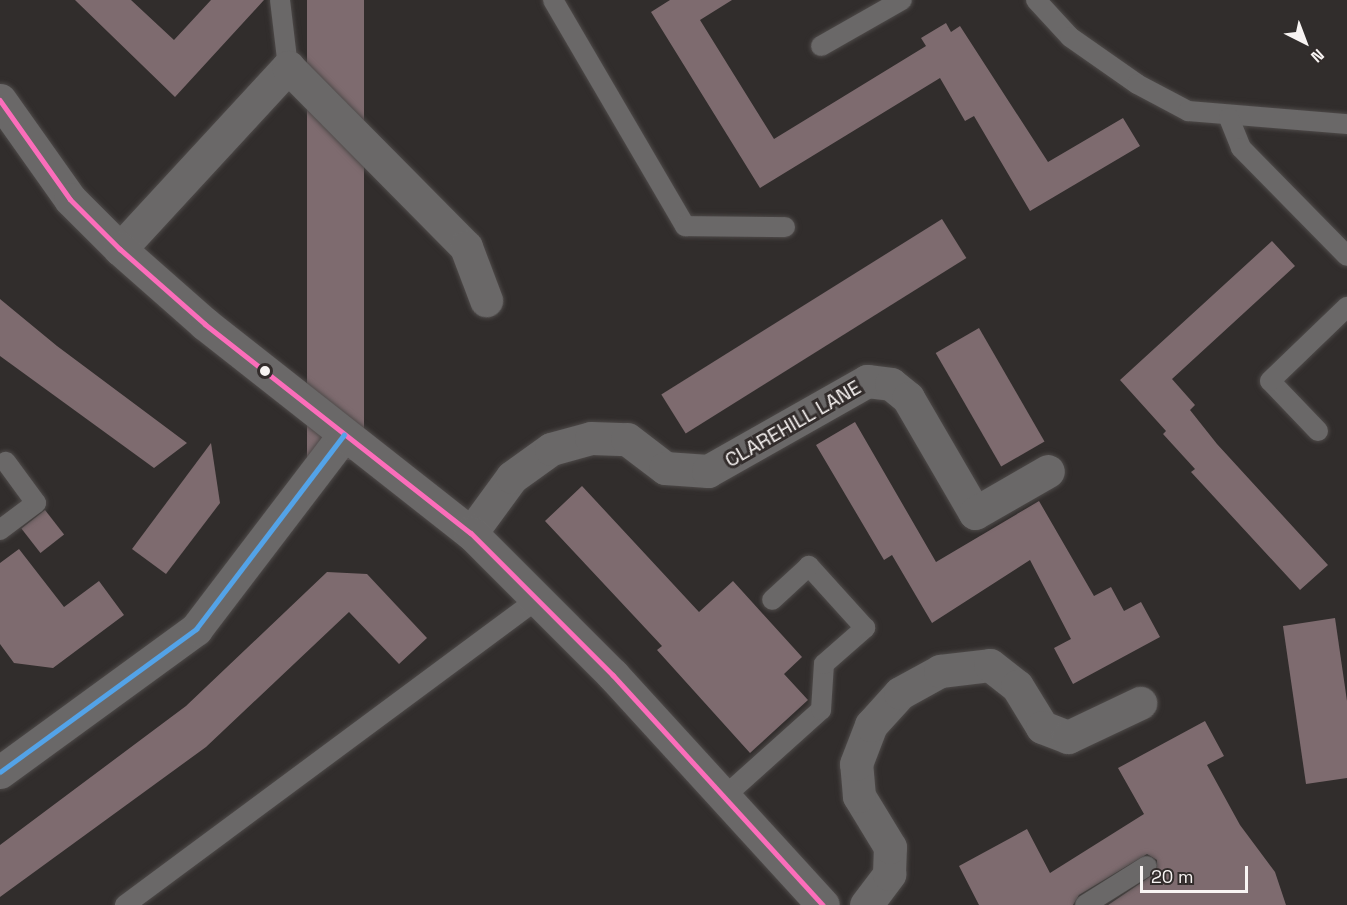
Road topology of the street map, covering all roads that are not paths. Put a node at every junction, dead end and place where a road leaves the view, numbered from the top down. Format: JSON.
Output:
{"nodes":[{"id":1,"x":280,"y":0,"type":"edge"},
{"id":2,"x":553,"y":0,"type":"edge"},
{"id":3,"x":902,"y":0,"type":"edge"},
{"id":4,"x":1036,"y":0,"type":"edge"},
{"id":5,"x":821,"y":46,"type":"dead end"},
{"id":6,"x":288,"y":67,"type":"junction"},
{"id":7,"x":0,"y":100,"type":"edge"},
{"id":8,"x":1229,"y":118,"type":"junction"},
{"id":9,"x":1347,"y":124,"type":"edge"},
{"id":10,"x":785,"y":227,"type":"dead end"},
{"id":11,"x":120,"y":249,"type":"junction"},
{"id":12,"x":1347,"y":256,"type":"edge"},
{"id":13,"x":486,"y":300,"type":"dead end"},
{"id":14,"x":1347,"y":307,"type":"edge"},
{"id":15,"x":1318,"y":431,"type":"dead end"},
{"id":16,"x":344,"y":435,"type":"junction"},
{"id":17,"x":6,"y":462,"type":"dead end"},
{"id":18,"x":1047,"y":471,"type":"dead end"},
{"id":19,"x":0,"y":530,"type":"edge"},
{"id":20,"x":471,"y":533,"type":"junction"},
{"id":21,"x":539,"y":597,"type":"junction"},
{"id":22,"x":772,"y":600,"type":"dead end"},
{"id":23,"x":1140,"y":703,"type":"dead end"},
{"id":24,"x":4,"y":761,"type":"edge"},
{"id":25,"x":725,"y":796,"type":"junction"},
{"id":26,"x":1147,"y":866,"type":"dead end"},
{"id":27,"x":125,"y":905,"type":"edge"},
{"id":28,"x":824,"y":905,"type":"edge"},
{"id":29,"x":866,"y":905,"type":"edge"},
{"id":30,"x":1085,"y":905,"type":"edge"}],
"edges":[{"from":1,"to":6,"type":"lane"},
{"from":2,"to":10,"type":"lane"},
{"from":3,"to":5,"type":"lane"},
{"from":4,"to":8,"type":"lane"},
{"from":6,"to":11,"type":"street"},
{"from":6,"to":13,"type":"street"},
{"from":7,"to":11,"type":"street"},
{"from":8,"to":9,"type":"lane"},
{"from":8,"to":12,"type":"lane"},
{"from":11,"to":16,"type":"street"},
{"from":14,"to":15,"type":"lane"},
{"from":16,"to":20,"type":"street"},
{"from":16,"to":24,"type":"street"},
{"from":17,"to":19,"type":"lane"},
{"from":18,"to":20,"type":"street","name":"CLAREHILL LANE"},
{"from":20,"to":21,"type":"street"},
{"from":21,"to":25,"type":"street"},
{"from":21,"to":27,"type":"lane"},
{"from":22,"to":25,"type":"lane"},
{"from":23,"to":29,"type":"street"},
{"from":25,"to":28,"type":"street"},
{"from":26,"to":30,"type":"lane"}]}
